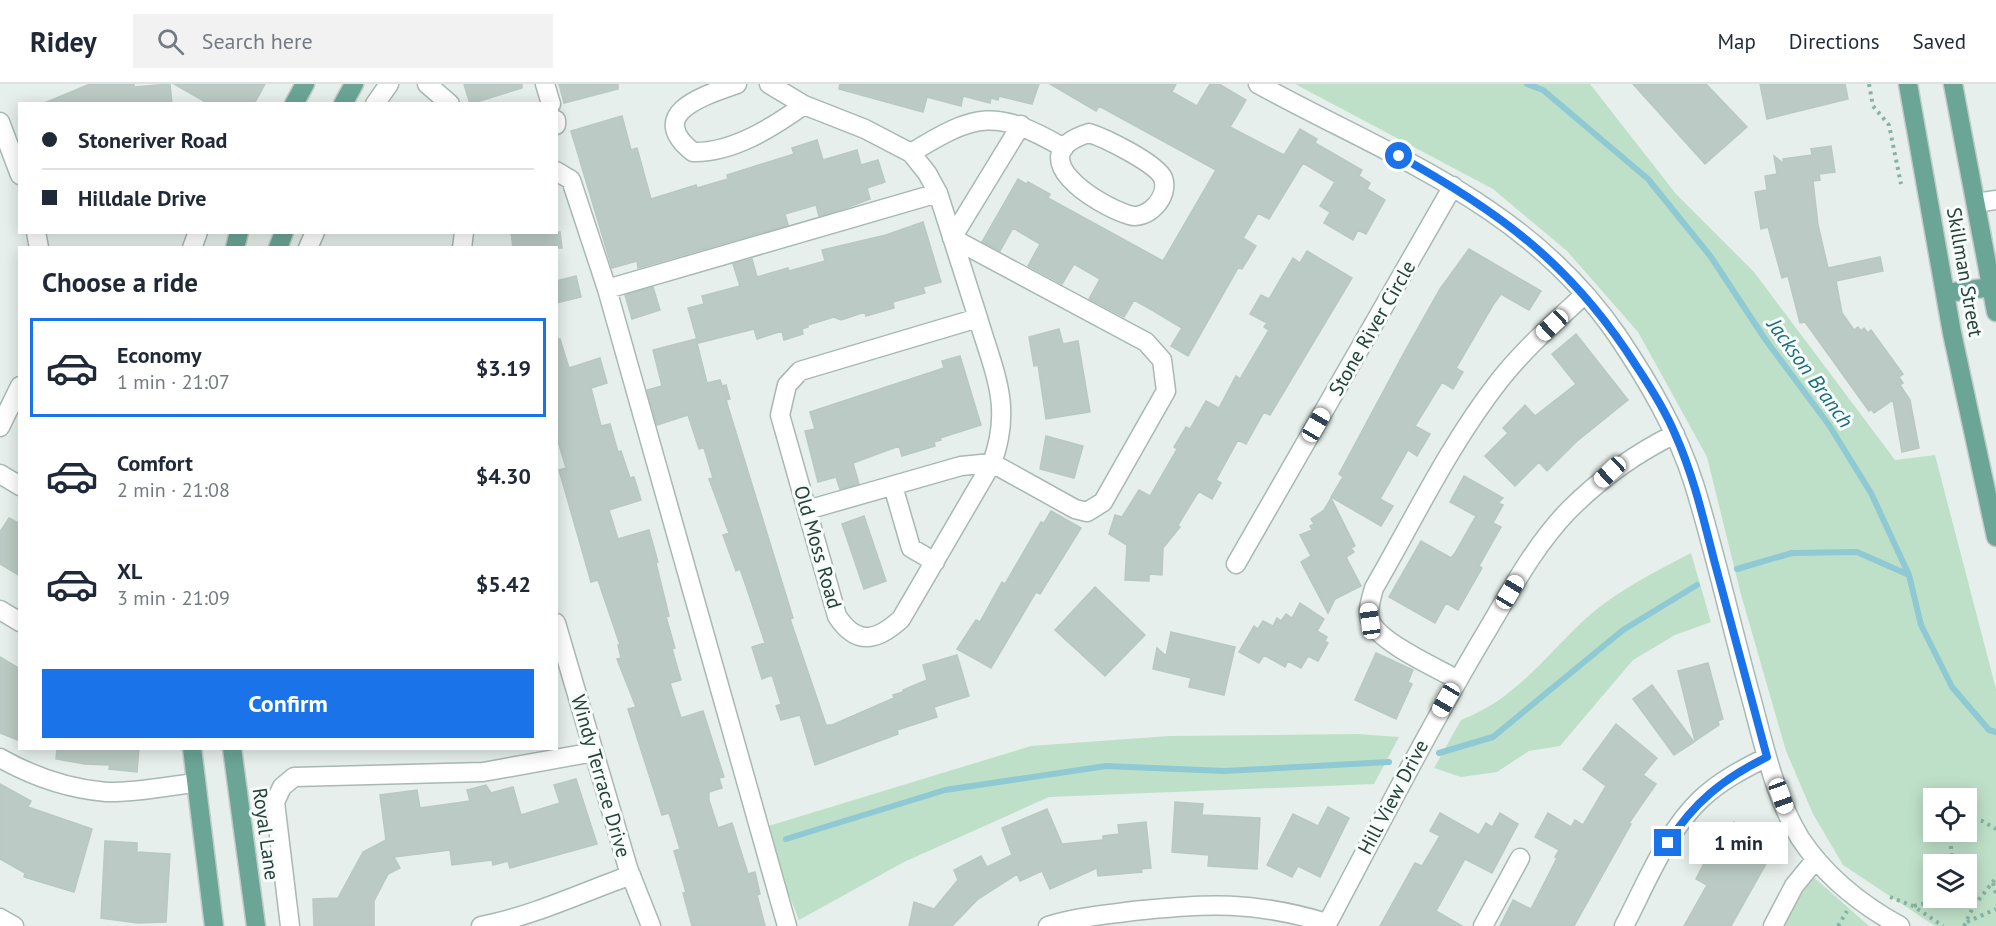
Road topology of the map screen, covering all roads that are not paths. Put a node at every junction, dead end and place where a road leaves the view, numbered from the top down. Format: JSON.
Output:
{"nodes":[{"id":1,"x":305,"y":84,"type":"edge"},
{"id":2,"x":354,"y":84,"type":"edge"},
{"id":3,"x":389,"y":84,"type":"edge"},
{"id":4,"x":428,"y":84,"type":"edge"},
{"id":5,"x":545,"y":84,"type":"edge"},
{"id":6,"x":736,"y":84,"type":"edge"},
{"id":7,"x":769,"y":84,"type":"edge"},
{"id":8,"x":1258,"y":84,"type":"edge"},
{"id":9,"x":1908,"y":84,"type":"edge"},
{"id":10,"x":1953,"y":84,"type":"edge"},
{"id":11,"x":295,"y":102,"type":"edge"},
{"id":12,"x":344,"y":102,"type":"edge"},
{"id":13,"x":376,"y":102,"type":"edge"},
{"id":14,"x":448,"y":102,"type":"edge"},
{"id":15,"x":550,"y":102,"type":"edge"},
{"id":16,"x":804,"y":105,"type":"junction"},
{"id":17,"x":0,"y":122,"type":"edge"},
{"id":18,"x":1021,"y":125,"type":"junction"},
{"id":19,"x":1064,"y":148,"type":"junction"},
{"id":20,"x":911,"y":153,"type":"junction"},
{"id":21,"x":18,"y":170,"type":"edge"},
{"id":22,"x":558,"y":172,"type":"edge"},
{"id":23,"x":1453,"y":186,"type":"junction"},
{"id":24,"x":938,"y":193,"type":"junction"},
{"id":25,"x":1996,"y":200,"type":"edge"},
{"id":26,"x":1977,"y":203,"type":"junction"},
{"id":27,"x":952,"y":238,"type":"junction"},
{"id":28,"x":1992,"y":287,"type":"junction"},
{"id":29,"x":607,"y":289,"type":"junction"},
{"id":30,"x":1946,"y":293,"type":"junction"},
{"id":31,"x":1585,"y":294,"type":"junction"},
{"id":32,"x":1996,"y":312,"type":"edge"},
{"id":33,"x":978,"y":318,"type":"junction"},
{"id":34,"x":18,"y":390,"type":"edge"},
{"id":35,"x":0,"y":427,"type":"edge"},
{"id":36,"x":1675,"y":434,"type":"junction"},
{"id":37,"x":992,"y":463,"type":"junction"},
{"id":38,"x":0,"y":474,"type":"edge"},
{"id":39,"x":18,"y":485,"type":"edge"},
{"id":40,"x":893,"y":486,"type":"junction"},
{"id":41,"x":807,"y":510,"type":"junction"},
{"id":42,"x":1996,"y":537,"type":"edge"},
{"id":43,"x":935,"y":562,"type":"junction"},
{"id":44,"x":1236,"y":564,"type":"dead end"},
{"id":45,"x":0,"y":610,"type":"edge"},
{"id":46,"x":18,"y":621,"type":"edge"},
{"id":47,"x":558,"y":630,"type":"edge"},
{"id":48,"x":1458,"y":680,"type":"junction"},
{"id":49,"x":192,"y":750,"type":"edge"},
{"id":50,"x":232,"y":750,"type":"edge"},
{"id":51,"x":594,"y":753,"type":"junction"},
{"id":52,"x":1767,"y":757,"type":"junction"},
{"id":53,"x":0,"y":758,"type":"edge"},
{"id":54,"x":195,"y":783,"type":"junction"},
{"id":55,"x":1520,"y":858,"type":"dead end"},
{"id":56,"x":1816,"y":859,"type":"junction"},
{"id":57,"x":631,"y":875,"type":"junction"},
{"id":58,"x":1165,"y":908,"type":"junction"},
{"id":59,"x":0,"y":918,"type":"edge"},
{"id":60,"x":507,"y":924,"type":"edge"},
{"id":61,"x":1327,"y":925,"type":"edge"},
{"id":62,"x":14,"y":926,"type":"edge"},
{"id":63,"x":214,"y":926,"type":"edge"},
{"id":64,"x":256,"y":926,"type":"edge"},
{"id":65,"x":290,"y":926,"type":"edge"},
{"id":66,"x":481,"y":926,"type":"edge"},
{"id":67,"x":651,"y":926,"type":"edge"},
{"id":68,"x":788,"y":926,"type":"edge"},
{"id":69,"x":1048,"y":926,"type":"edge"},
{"id":70,"x":1161,"y":926,"type":"edge"},
{"id":71,"x":1483,"y":926,"type":"edge"},
{"id":72,"x":1624,"y":926,"type":"edge"},
{"id":73,"x":1773,"y":926,"type":"edge"},
{"id":74,"x":1900,"y":926,"type":"edge"}],
"edges":[{"from":1,"to":11,"type":"main road"},
{"from":2,"to":12,"type":"main road"},
{"from":3,"to":13,"type":"street"},
{"from":4,"to":14,"type":"street"},
{"from":5,"to":15,"type":"street"},
{"from":6,"to":16,"type":"street"},
{"from":7,"to":16,"type":"street","name":"Old Moss Road"},
{"from":8,"to":23,"type":"street"},
{"from":9,"to":30,"type":"main road","name":"Skillman Street"},
{"from":10,"to":26,"type":"main road","name":"Skillman Street"},
{"from":16,"to":20,"type":"street","name":"Old Moss Road"},
{"from":17,"to":21,"type":"street"},
{"from":18,"to":19,"type":"street"},
{"from":18,"to":20,"type":"street"},
{"from":18,"to":27,"type":"street"},
{"from":19,"to":19,"type":"street"},
{"from":20,"to":24,"type":"street","name":"Old Moss Road"},
{"from":22,"to":29,"type":"street"},
{"from":23,"to":31,"type":"street"},
{"from":23,"to":44,"type":"street","name":"Stone River Circle"},
{"from":24,"to":27,"type":"street","name":"Old Moss Road"},
{"from":24,"to":29,"type":"street"},
{"from":25,"to":26,"type":"street"},
{"from":26,"to":28,"type":"main road","name":"Skillman Street"},
{"from":27,"to":33,"type":"street","name":"Old Moss Road"},
{"from":27,"to":37,"type":"street"},
{"from":28,"to":30,"type":"main road"},
{"from":28,"to":32,"type":"main road","name":"Skillman Street"},
{"from":29,"to":68,"type":"street"},
{"from":30,"to":42,"type":"main road","name":"Skillman Street"},
{"from":31,"to":36,"type":"street"},
{"from":31,"to":48,"type":"street"},
{"from":33,"to":37,"type":"street","name":"Old Moss Road"},
{"from":33,"to":41,"type":"street","name":"Old Moss Road"},
{"from":34,"to":35,"type":"street"},
{"from":36,"to":48,"type":"street","name":"Hill View Drive"},
{"from":36,"to":52,"type":"street"},
{"from":37,"to":40,"type":"street"},
{"from":37,"to":43,"type":"street","name":"Old Moss Road"},
{"from":38,"to":39,"type":"street"},
{"from":40,"to":41,"type":"street"},
{"from":40,"to":43,"type":"street"},
{"from":41,"to":43,"type":"street","name":"Old Moss Road"},
{"from":45,"to":46,"type":"street"},
{"from":47,"to":51,"type":"street","name":"Windy Terrace Drive"},
{"from":48,"to":61,"type":"street","name":"Hill View Drive"},
{"from":49,"to":54,"type":"main road"},
{"from":50,"to":64,"type":"main road","name":"Royal Lane"},
{"from":51,"to":57,"type":"street","name":"Windy Terrace Drive"},
{"from":51,"to":65,"type":"street"},
{"from":52,"to":56,"type":"street"},
{"from":52,"to":72,"type":"street"},
{"from":53,"to":54,"type":"street"},
{"from":54,"to":63,"type":"main road"},
{"from":55,"to":71,"type":"street"},
{"from":56,"to":73,"type":"street"},
{"from":56,"to":74,"type":"street"},
{"from":57,"to":60,"type":"street"},
{"from":57,"to":67,"type":"street","name":"Windy Terrace Drive"},
{"from":58,"to":61,"type":"street"},
{"from":58,"to":69,"type":"street"},
{"from":58,"to":70,"type":"street"},
{"from":59,"to":62,"type":"street"},
{"from":60,"to":66,"type":"street"}]}
